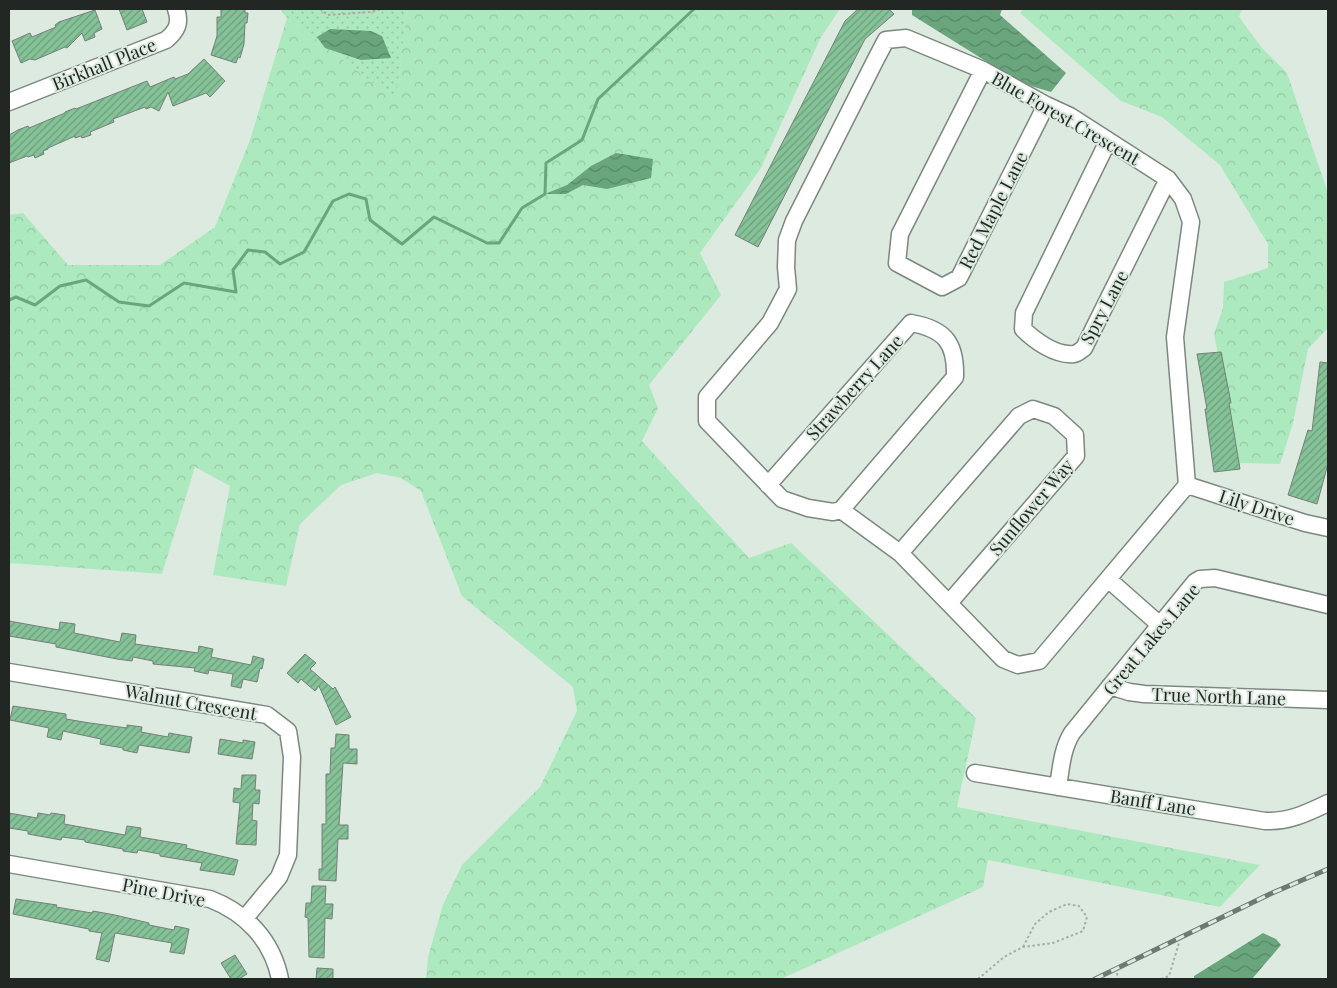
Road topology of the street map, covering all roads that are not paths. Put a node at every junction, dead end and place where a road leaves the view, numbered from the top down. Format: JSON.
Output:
{"nodes":[{"id":1,"x":176,"y":9,"type":"edge"},
{"id":2,"x":983,"y":70,"type":"junction"},
{"id":3,"x":9,"y":102,"type":"edge"},
{"id":4,"x":1046,"y":105,"type":"junction"},
{"id":5,"x":1108,"y":141,"type":"junction"},
{"id":6,"x":1168,"y":179,"type":"junction"},
{"id":7,"x":768,"y":485,"type":"junction"},
{"id":8,"x":1187,"y":485,"type":"junction"},
{"id":9,"x":841,"y":510,"type":"junction"},
{"id":10,"x":1328,"y":527,"type":"edge"},
{"id":11,"x":900,"y":553,"type":"junction"},
{"id":12,"x":1108,"y":580,"type":"junction"},
{"id":13,"x":949,"y":603,"type":"junction"},
{"id":14,"x":1328,"y":605,"type":"edge"},
{"id":15,"x":1160,"y":624,"type":"junction"},
{"id":16,"x":9,"y":672,"type":"edge"},
{"id":17,"x":1110,"y":686,"type":"junction"},
{"id":18,"x":1328,"y":700,"type":"edge"},
{"id":19,"x":975,"y":773,"type":"dead end"},
{"id":20,"x":1058,"y":787,"type":"junction"},
{"id":21,"x":1328,"y":803,"type":"edge"},
{"id":22,"x":9,"y":864,"type":"edge"},
{"id":23,"x":245,"y":918,"type":"junction"},
{"id":24,"x":280,"y":979,"type":"edge"}],
"edges":[{"from":1,"to":3,"type":"street","name":"Birkhall Place"},
{"from":2,"to":4,"type":"street","name":"Blue Forest Crescent"},
{"from":2,"to":4,"type":"street","name":"Red Maple Lane"},
{"from":2,"to":7,"type":"street","name":"Blue Forest Crescent"},
{"from":4,"to":5,"type":"street","name":"Blue Forest Crescent"},
{"from":5,"to":6,"type":"street","name":"Blue Forest Crescent"},
{"from":5,"to":6,"type":"street","name":"Spry Lane"},
{"from":6,"to":8,"type":"street","name":"Blue Forest Crescent"},
{"from":7,"to":9,"type":"street"},
{"from":7,"to":9,"type":"street","name":"Strawberry Lane"},
{"from":8,"to":10,"type":"street","name":"Lily Drive"},
{"from":8,"to":12,"type":"street"},
{"from":9,"to":11,"type":"street"},
{"from":11,"to":13,"type":"street"},
{"from":11,"to":13,"type":"street","name":"Sunflower Way"},
{"from":12,"to":13,"type":"street"},
{"from":12,"to":15,"type":"street"},
{"from":14,"to":15,"type":"street","name":"Great Lakes Lane"},
{"from":15,"to":17,"type":"street","name":"Great Lakes Lane"},
{"from":16,"to":23,"type":"street","name":"Walnut Crescent"},
{"from":17,"to":18,"type":"street","name":"True North Lane"},
{"from":17,"to":20,"type":"street","name":"Great Lakes Lane"},
{"from":19,"to":20,"type":"street","name":"Banff Lane"},
{"from":20,"to":21,"type":"street","name":"Banff Lane"},
{"from":22,"to":23,"type":"street","name":"Pine Drive"},
{"from":23,"to":24,"type":"street","name":"Pine Drive"}]}
